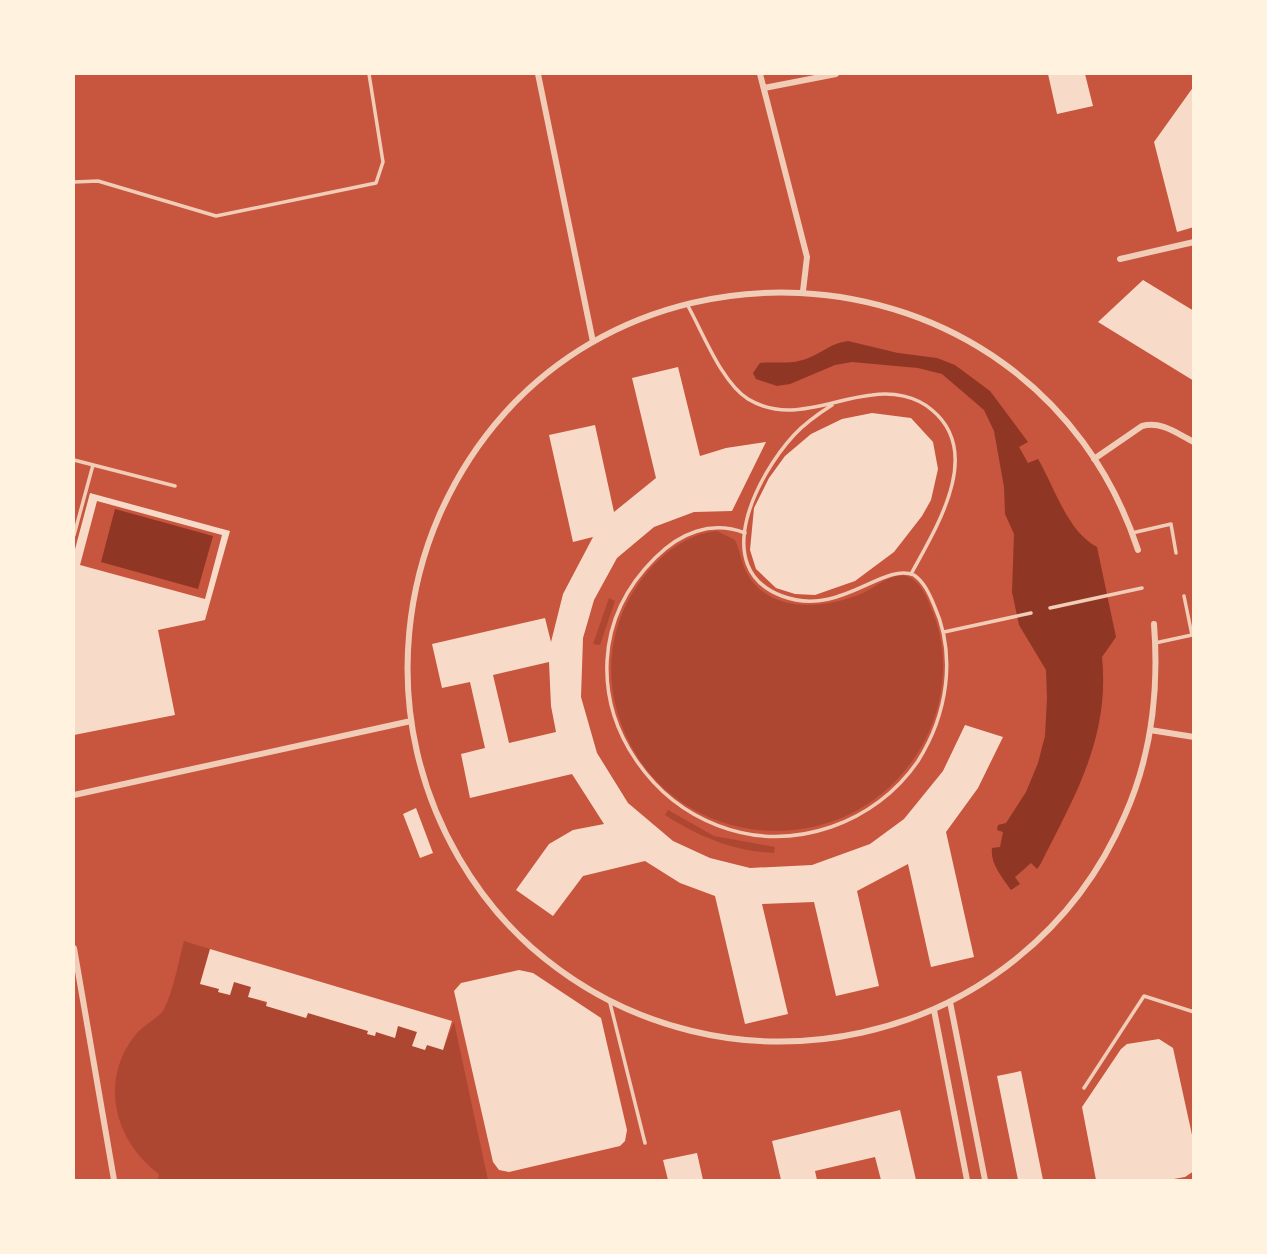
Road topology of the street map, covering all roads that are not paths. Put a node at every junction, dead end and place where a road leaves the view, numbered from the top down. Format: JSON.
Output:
{"nodes":[{"id":1,"x":369,"y":74,"type":"edge"},
{"id":2,"x":538,"y":74,"type":"edge"},
{"id":3,"x":760,"y":74,"type":"edge"},
{"id":4,"x":836,"y":74,"type":"edge"},
{"id":5,"x":764,"y":88,"type":"junction"},
{"id":6,"x":74,"y":182,"type":"edge"},
{"id":7,"x":1194,"y":242,"type":"edge"},
{"id":8,"x":1121,"y":259,"type":"dead end"},
{"id":9,"x":803,"y":291,"type":"junction"},
{"id":10,"x":687,"y":303,"type":"junction"},
{"id":11,"x":593,"y":342,"type":"junction"},
{"id":12,"x":832,"y":405,"type":"junction"},
{"id":13,"x":1194,"y":442,"type":"edge"},
{"id":14,"x":1094,"y":459,"type":"junction"},
{"id":15,"x":74,"y":460,"type":"edge"},
{"id":16,"x":93,"y":465,"type":"junction"},
{"id":17,"x":175,"y":486,"type":"dead end"},
{"id":18,"x":745,"y":533,"type":"junction"},
{"id":19,"x":1132,"y":533,"type":"junction"},
{"id":20,"x":74,"y":535,"type":"edge"},
{"id":21,"x":1138,"y":550,"type":"dead end"},
{"id":22,"x":1177,"y":553,"type":"dead end"},
{"id":23,"x":911,"y":574,"type":"junction"},
{"id":24,"x":1142,"y":588,"type":"dead end"},
{"id":25,"x":1184,"y":596,"type":"dead end"},
{"id":26,"x":1050,"y":608,"type":"dead end"},
{"id":27,"x":1031,"y":613,"type":"dead end"},
{"id":28,"x":1154,"y":624,"type":"dead end"},
{"id":29,"x":943,"y":632,"type":"junction"},
{"id":30,"x":1155,"y":643,"type":"junction"},
{"id":31,"x":411,"y":721,"type":"junction"},
{"id":32,"x":1150,"y":730,"type":"junction"},
{"id":33,"x":1194,"y":737,"type":"edge"},
{"id":34,"x":74,"y":795,"type":"edge"},
{"id":35,"x":74,"y":948,"type":"edge"},
{"id":36,"x":610,"y":1001,"type":"junction"},
{"id":37,"x":950,"y":1002,"type":"junction"},
{"id":38,"x":934,"y":1010,"type":"junction"},
{"id":39,"x":1194,"y":1012,"type":"edge"},
{"id":40,"x":1084,"y":1088,"type":"dead end"},
{"id":41,"x":645,"y":1143,"type":"dead end"},
{"id":42,"x":114,"y":1181,"type":"edge"},
{"id":43,"x":967,"y":1181,"type":"edge"},
{"id":44,"x":985,"y":1181,"type":"edge"}],
"edges":[{"from":1,"to":6,"type":"lane"},
{"from":2,"to":11,"type":"street"},
{"from":3,"to":5,"type":"street"},
{"from":4,"to":5,"type":"street"},
{"from":5,"to":9,"type":"street"},
{"from":7,"to":8,"type":"street"},
{"from":9,"to":10,"type":"street"},
{"from":9,"to":14,"type":"street"},
{"from":10,"to":11,"type":"street"},
{"from":10,"to":12,"type":"lane"},
{"from":11,"to":31,"type":"street"},
{"from":12,"to":18,"type":"lane"},
{"from":12,"to":23,"type":"lane"},
{"from":13,"to":14,"type":"street"},
{"from":14,"to":19,"type":"street"},
{"from":15,"to":16,"type":"lane"},
{"from":16,"to":17,"type":"lane"},
{"from":16,"to":20,"type":"lane"},
{"from":18,"to":23,"type":"lane"},
{"from":18,"to":29,"type":"lane"},
{"from":19,"to":21,"type":"street"},
{"from":19,"to":22,"type":"lane"},
{"from":23,"to":29,"type":"lane"},
{"from":24,"to":26,"type":"lane"},
{"from":25,"to":30,"type":"lane"},
{"from":27,"to":29,"type":"lane"},
{"from":28,"to":30,"type":"street"},
{"from":30,"to":32,"type":"street"},
{"from":31,"to":34,"type":"street"},
{"from":31,"to":36,"type":"street"},
{"from":32,"to":33,"type":"street"},
{"from":32,"to":37,"type":"street"},
{"from":35,"to":42,"type":"street"},
{"from":36,"to":38,"type":"street"},
{"from":36,"to":41,"type":"lane"},
{"from":37,"to":38,"type":"street"},
{"from":37,"to":44,"type":"street"},
{"from":38,"to":43,"type":"street"},
{"from":39,"to":40,"type":"lane"}]}
